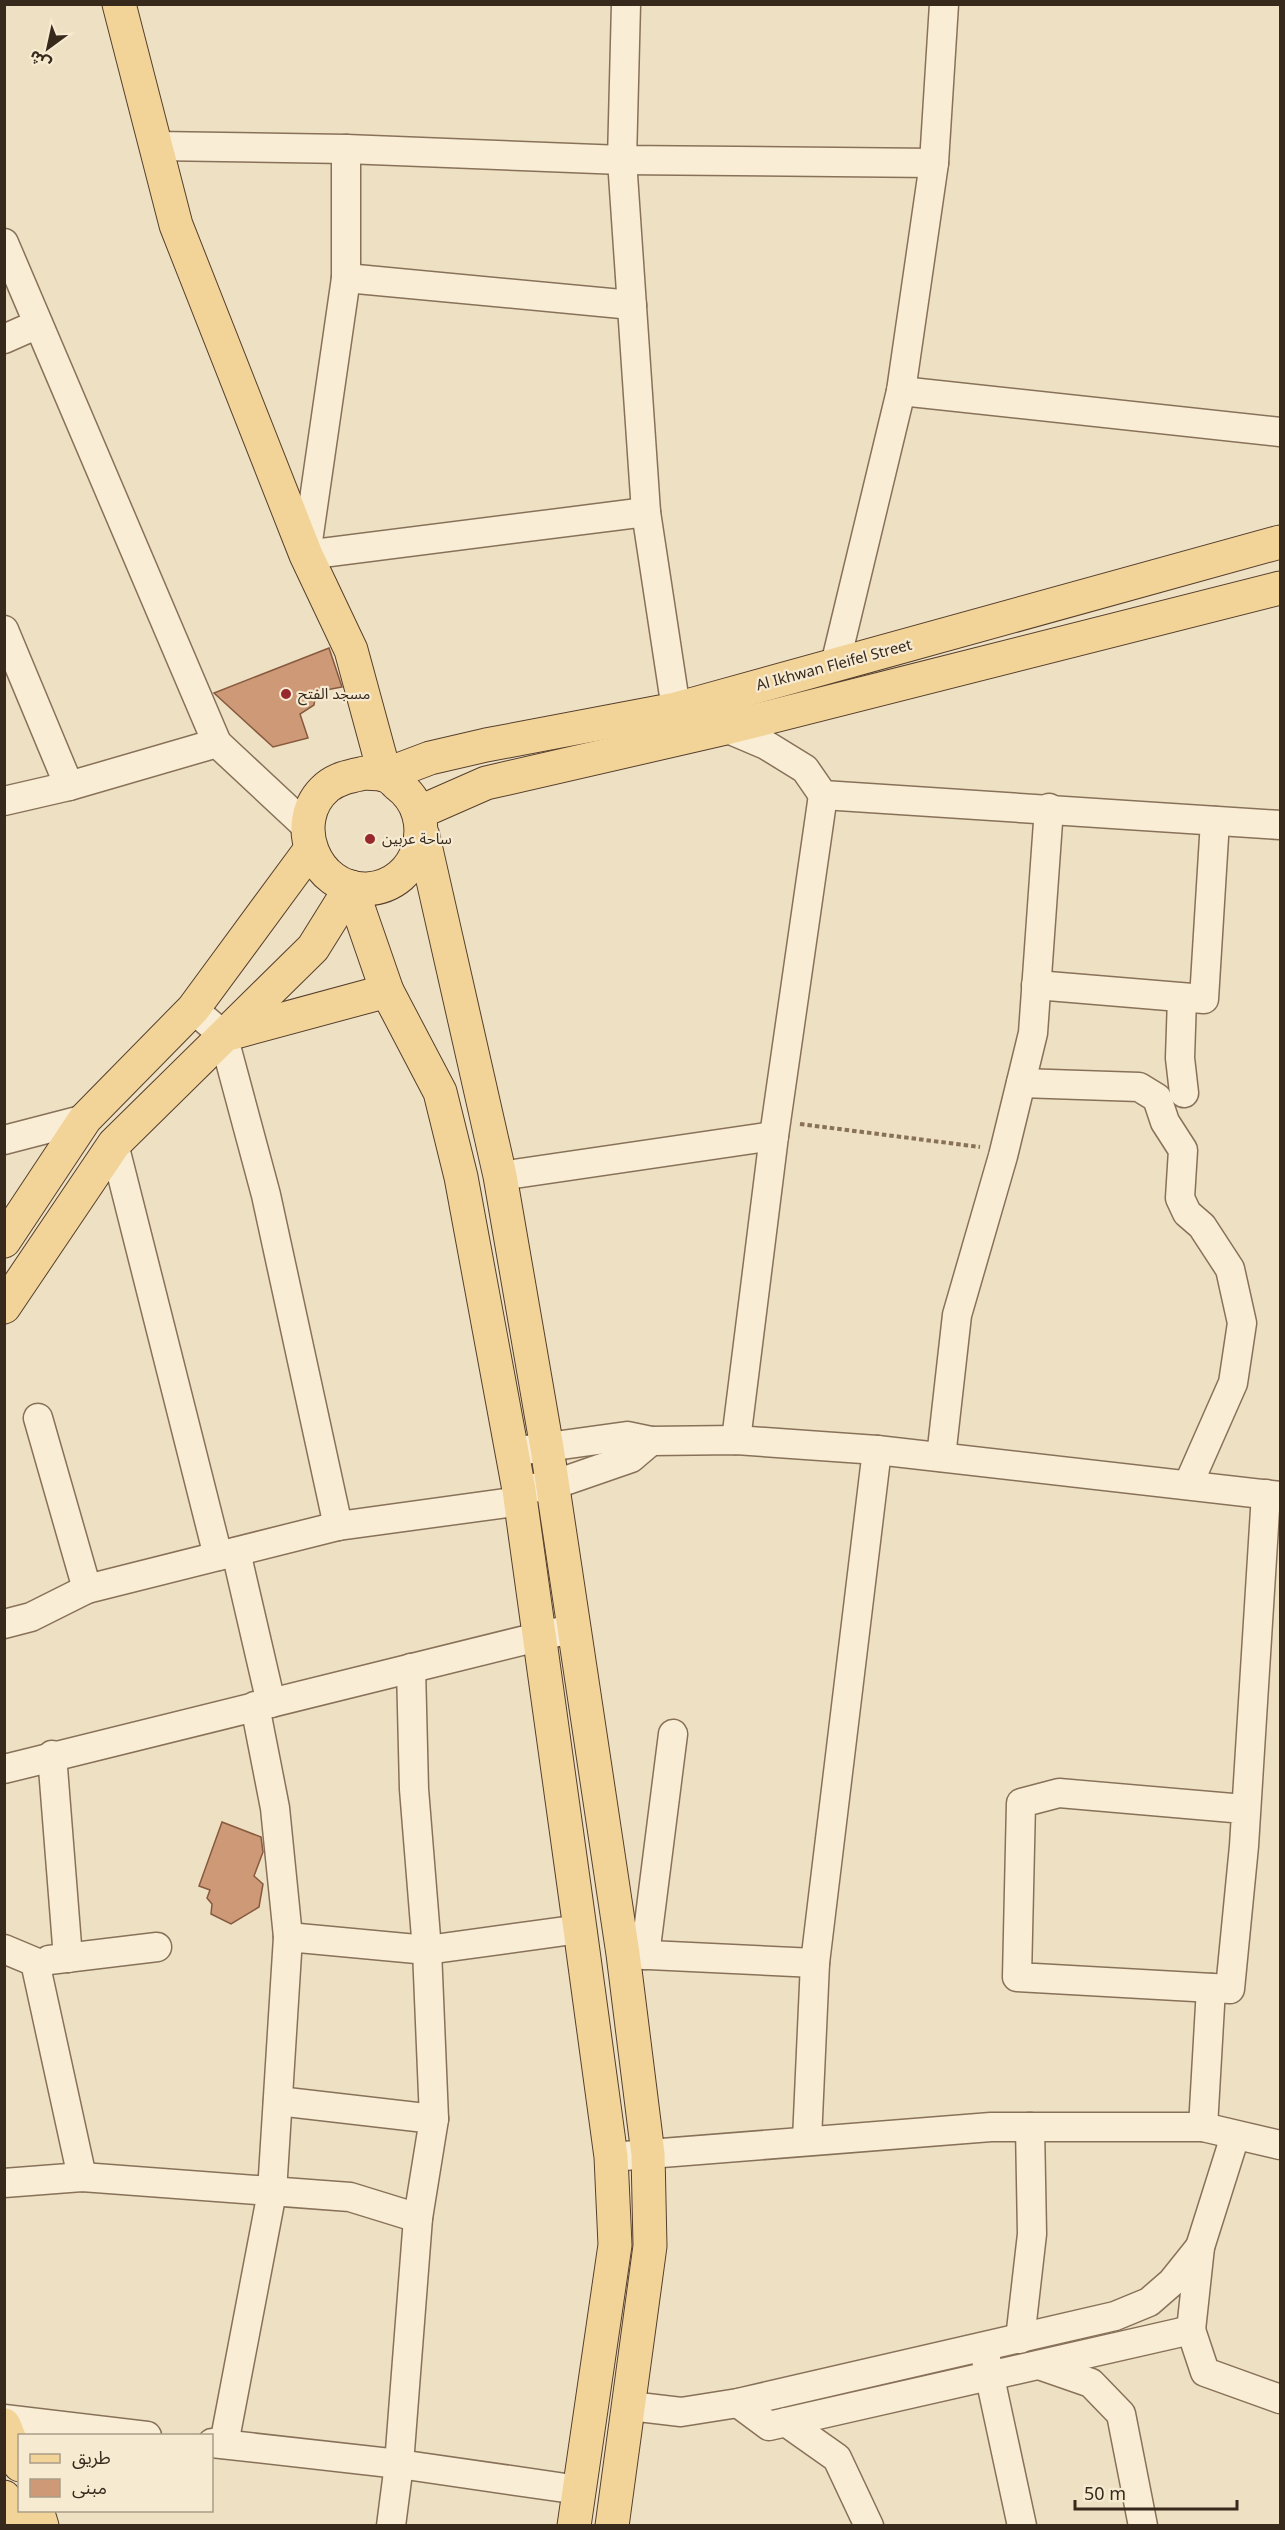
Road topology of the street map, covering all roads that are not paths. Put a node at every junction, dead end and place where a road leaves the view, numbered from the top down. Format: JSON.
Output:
{"nodes":[{"id":1,"x":119,"y":4,"type":"edge"},
{"id":2,"x":626,"y":4,"type":"edge"},
{"id":3,"x":944,"y":4,"type":"edge"},
{"id":4,"x":156,"y":146,"type":"junction"},
{"id":5,"x":346,"y":149,"type":"junction"},
{"id":6,"x":622,"y":160,"type":"junction"},
{"id":7,"x":933,"y":163,"type":"junction"},
{"id":8,"x":4,"y":243,"type":"edge"},
{"id":9,"x":346,"y":278,"type":"junction"},
{"id":10,"x":632,"y":305,"type":"junction"},
{"id":11,"x":38,"y":324,"type":"junction"},
{"id":12,"x":4,"y":339,"type":"edge"},
{"id":13,"x":901,"y":391,"type":"junction"},
{"id":14,"x":1281,"y":432,"type":"edge"},
{"id":15,"x":646,"y":512,"type":"junction"},
{"id":16,"x":1280,"y":536,"type":"edge"},
{"id":17,"x":306,"y":555,"type":"junction"},
{"id":18,"x":1281,"y":588,"type":"edge"},
{"id":19,"x":4,"y":630,"type":"edge"},
{"id":20,"x":835,"y":665,"type":"junction"},
{"id":21,"x":676,"y":709,"type":"junction"},
{"id":22,"x":726,"y":728,"type":"junction"},
{"id":23,"x":217,"y":743,"type":"junction"},
{"id":24,"x":386,"y":775,"type":"junction"},
{"id":25,"x":69,"y":786,"type":"junction"},
{"id":26,"x":823,"y":795,"type":"junction"},
{"id":27,"x":4,"y":801,"type":"edge"},
{"id":28,"x":1049,"y":808,"type":"junction"},
{"id":29,"x":1215,"y":820,"type":"junction"},
{"id":30,"x":421,"y":824,"type":"junction"},
{"id":31,"x":1281,"y":825,"type":"edge"},
{"id":32,"x":309,"y":838,"type":"junction"},
{"id":33,"x":351,"y":887,"type":"junction"},
{"id":34,"x":1036,"y":986,"type":"junction"},
{"id":35,"x":387,"y":991,"type":"junction"},
{"id":36,"x":1182,"y":998,"type":"junction"},
{"id":37,"x":193,"y":1009,"type":"junction"},
{"id":38,"x":223,"y":1035,"type":"junction"},
{"id":39,"x":1021,"y":1083,"type":"junction"},
{"id":40,"x":1184,"y":1093,"type":"dead end"},
{"id":41,"x":85,"y":1119,"type":"junction"},
{"id":42,"x":775,"y":1128,"type":"junction"},
{"id":43,"x":6,"y":1134,"type":"edge"},
{"id":44,"x":114,"y":1144,"type":"junction"},
{"id":45,"x":500,"y":1176,"type":"junction"},
{"id":46,"x":4,"y":1241,"type":"edge"},
{"id":47,"x":4,"y":1307,"type":"edge"},
{"id":48,"x":38,"y":1418,"type":"dead end"},
{"id":49,"x":736,"y":1440,"type":"junction"},
{"id":50,"x":651,"y":1441,"type":"junction"},
{"id":51,"x":547,"y":1448,"type":"junction"},
{"id":52,"x":877,"y":1450,"type":"junction"},
{"id":53,"x":511,"y":1452,"type":"junction"},
{"id":54,"x":941,"y":1457,"type":"junction"},
{"id":55,"x":553,"y":1485,"type":"junction"},
{"id":56,"x":1188,"y":1485,"type":"junction"},
{"id":57,"x":1273,"y":1495,"type":"edge"},
{"id":58,"x":520,"y":1496,"type":"junction"},
{"id":59,"x":338,"y":1526,"type":"junction"},
{"id":60,"x":227,"y":1554,"type":"junction"},
{"id":61,"x":87,"y":1589,"type":"junction"},
{"id":62,"x":4,"y":1624,"type":"edge"},
{"id":63,"x":574,"y":1628,"type":"junction"},
{"id":64,"x":538,"y":1636,"type":"junction"},
{"id":65,"x":411,"y":1668,"type":"junction"},
{"id":66,"x":263,"y":1705,"type":"junction"},
{"id":67,"x":674,"y":1734,"type":"dead end"},
{"id":68,"x":52,"y":1755,"type":"junction"},
{"id":69,"x":4,"y":1768,"type":"edge"},
{"id":70,"x":1244,"y":1809,"type":"junction"},
{"id":71,"x":580,"y":1929,"type":"junction"},
{"id":72,"x":288,"y":1936,"type":"junction"},
{"id":73,"x":157,"y":1947,"type":"dead end"},
{"id":74,"x":4,"y":1949,"type":"edge"},
{"id":75,"x":427,"y":1950,"type":"junction"},
{"id":76,"x":634,"y":1954,"type":"junction"},
{"id":77,"x":68,"y":1958,"type":"junction"},
{"id":78,"x":35,"y":1962,"type":"junction"},
{"id":79,"x":815,"y":1963,"type":"junction"},
{"id":80,"x":1211,"y":1988,"type":"junction"},
{"id":81,"x":278,"y":2102,"type":"junction"},
{"id":82,"x":434,"y":2119,"type":"junction"},
{"id":83,"x":1030,"y":2127,"type":"junction"},
{"id":84,"x":1203,"y":2127,"type":"junction"},
{"id":85,"x":1235,"y":2136,"type":"junction"},
{"id":86,"x":807,"y":2140,"type":"junction"},
{"id":87,"x":1281,"y":2145,"type":"edge"},
{"id":88,"x":648,"y":2154,"type":"junction"},
{"id":89,"x":611,"y":2157,"type":"junction"},
{"id":90,"x":82,"y":2177,"type":"junction"},
{"id":91,"x":4,"y":2183,"type":"edge"},
{"id":92,"x":272,"y":2192,"type":"junction"},
{"id":93,"x":418,"y":2217,"type":"junction"},
{"id":94,"x":1200,"y":2247,"type":"junction"},
{"id":95,"x":1191,"y":2330,"type":"junction"},
{"id":96,"x":1020,"y":2339,"type":"junction"},
{"id":97,"x":984,"y":2348,"type":"junction"},
{"id":98,"x":1042,"y":2366,"type":"junction"},
{"id":99,"x":990,"y":2377,"type":"junction"},
{"id":100,"x":1281,"y":2399,"type":"edge"},
{"id":101,"x":738,"y":2403,"type":"junction"},
{"id":102,"x":630,"y":2406,"type":"junction"},
{"id":103,"x":4,"y":2419,"type":"edge"},
{"id":104,"x":786,"y":2422,"type":"junction"},
{"id":105,"x":4,"y":2425,"type":"edge"},
{"id":106,"x":130,"y":2434,"type":"edge"},
{"id":107,"x":218,"y":2444,"type":"edge"},
{"id":108,"x":18,"y":2460,"type":"edge"},
{"id":109,"x":399,"y":2464,"type":"junction"},
{"id":110,"x":579,"y":2490,"type":"junction"},
{"id":111,"x":4,"y":2497,"type":"edge"},
{"id":112,"x":15,"y":2526,"type":"edge"},
{"id":113,"x":391,"y":2526,"type":"edge"},
{"id":114,"x":574,"y":2526,"type":"edge"},
{"id":115,"x":612,"y":2526,"type":"edge"},
{"id":116,"x":869,"y":2526,"type":"edge"},
{"id":117,"x":1022,"y":2526,"type":"edge"},
{"id":118,"x":1143,"y":2526,"type":"edge"}],
"edges":[{"from":1,"to":4,"type":"main road"},
{"from":2,"to":6,"type":"street"},
{"from":3,"to":7,"type":"street"},
{"from":4,"to":5,"type":"street"},
{"from":4,"to":17,"type":"main road"},
{"from":5,"to":6,"type":"street"},
{"from":5,"to":9,"type":"street"},
{"from":6,"to":7,"type":"street"},
{"from":6,"to":10,"type":"street"},
{"from":7,"to":13,"type":"street"},
{"from":8,"to":11,"type":"street"},
{"from":9,"to":10,"type":"street"},
{"from":9,"to":17,"type":"street"},
{"from":10,"to":15,"type":"street"},
{"from":11,"to":12,"type":"street"},
{"from":11,"to":23,"type":"street"},
{"from":13,"to":14,"type":"street"},
{"from":13,"to":20,"type":"street"},
{"from":15,"to":17,"type":"street"},
{"from":15,"to":21,"type":"street"},
{"from":16,"to":20,"type":"main road","name":"Al Ikhwan Fleifel Street"},
{"from":17,"to":24,"type":"main road"},
{"from":18,"to":22,"type":"main road"},
{"from":19,"to":25,"type":"street"},
{"from":20,"to":21,"type":"main road","name":"Al Ikhwan Fleifel Street"},
{"from":21,"to":24,"type":"main road","name":"Al Ikhwan Fleifel Street"},
{"from":22,"to":26,"type":"street"},
{"from":22,"to":30,"type":"main road"},
{"from":23,"to":25,"type":"street"},
{"from":23,"to":32,"type":"street"},
{"from":24,"to":30,"type":"main road"},
{"from":24,"to":32,"type":"main road"},
{"from":25,"to":27,"type":"street"},
{"from":26,"to":28,"type":"street"},
{"from":26,"to":42,"type":"street"},
{"from":28,"to":29,"type":"street"},
{"from":28,"to":34,"type":"street"},
{"from":29,"to":31,"type":"street"},
{"from":29,"to":36,"type":"street"},
{"from":30,"to":33,"type":"main road"},
{"from":30,"to":45,"type":"main road"},
{"from":32,"to":33,"type":"main road"},
{"from":32,"to":37,"type":"main road"},
{"from":33,"to":35,"type":"main road"},
{"from":33,"to":38,"type":"main road"},
{"from":34,"to":36,"type":"street"},
{"from":34,"to":39,"type":"street"},
{"from":35,"to":38,"type":"main road"},
{"from":35,"to":53,"type":"main road"},
{"from":36,"to":40,"type":"street"},
{"from":37,"to":38,"type":"street"},
{"from":37,"to":41,"type":"main road"},
{"from":38,"to":44,"type":"main road"},
{"from":38,"to":59,"type":"street"},
{"from":39,"to":54,"type":"street"},
{"from":39,"to":56,"type":"street"},
{"from":41,"to":43,"type":"street"},
{"from":41,"to":46,"type":"main road"},
{"from":42,"to":45,"type":"street"},
{"from":42,"to":49,"type":"street"},
{"from":44,"to":47,"type":"main road"},
{"from":44,"to":60,"type":"street"},
{"from":45,"to":51,"type":"main road"},
{"from":48,"to":61,"type":"street"},
{"from":49,"to":50,"type":"street"},
{"from":49,"to":52,"type":"street"},
{"from":50,"to":51,"type":"street"},
{"from":50,"to":55,"type":"street"},
{"from":51,"to":53,"type":"street"},
{"from":51,"to":55,"type":"main road"},
{"from":52,"to":54,"type":"street"},
{"from":52,"to":79,"type":"street"},
{"from":53,"to":58,"type":"main road"},
{"from":54,"to":56,"type":"street"},
{"from":55,"to":58,"type":"street"},
{"from":55,"to":63,"type":"main road"},
{"from":56,"to":57,"type":"street"},
{"from":57,"to":70,"type":"street"},
{"from":58,"to":59,"type":"street"},
{"from":58,"to":64,"type":"main road"},
{"from":59,"to":60,"type":"street"},
{"from":60,"to":61,"type":"street"},
{"from":60,"to":66,"type":"street"},
{"from":61,"to":62,"type":"street"},
{"from":63,"to":64,"type":"street"},
{"from":63,"to":76,"type":"main road"},
{"from":64,"to":65,"type":"street"},
{"from":64,"to":71,"type":"main road"},
{"from":65,"to":66,"type":"street"},
{"from":65,"to":75,"type":"street"},
{"from":66,"to":68,"type":"street"},
{"from":66,"to":72,"type":"street"},
{"from":67,"to":76,"type":"street"},
{"from":68,"to":69,"type":"street"},
{"from":68,"to":77,"type":"street"},
{"from":70,"to":80,"type":"street"},
{"from":70,"to":80,"type":"street"},
{"from":71,"to":75,"type":"street"},
{"from":71,"to":89,"type":"main road"},
{"from":72,"to":75,"type":"street"},
{"from":72,"to":81,"type":"street"},
{"from":73,"to":77,"type":"street"},
{"from":74,"to":78,"type":"street"},
{"from":75,"to":82,"type":"street"},
{"from":76,"to":79,"type":"street"},
{"from":76,"to":88,"type":"main road"},
{"from":77,"to":78,"type":"street"},
{"from":78,"to":90,"type":"street"},
{"from":79,"to":86,"type":"street"},
{"from":80,"to":84,"type":"street"},
{"from":81,"to":82,"type":"street"},
{"from":81,"to":92,"type":"street"},
{"from":82,"to":93,"type":"street"},
{"from":83,"to":84,"type":"street"},
{"from":83,"to":86,"type":"street"},
{"from":83,"to":96,"type":"street"},
{"from":84,"to":85,"type":"street"},
{"from":85,"to":87,"type":"street"},
{"from":85,"to":94,"type":"street"},
{"from":86,"to":88,"type":"street"},
{"from":88,"to":89,"type":"street"},
{"from":88,"to":102,"type":"main road"},
{"from":89,"to":110,"type":"main road"},
{"from":90,"to":91,"type":"street"},
{"from":90,"to":92,"type":"street"},
{"from":92,"to":93,"type":"street"},
{"from":92,"to":107,"type":"street"},
{"from":93,"to":109,"type":"street"},
{"from":94,"to":95,"type":"street"},
{"from":94,"to":96,"type":"street"},
{"from":95,"to":98,"type":"street"},
{"from":95,"to":100,"type":"street"},
{"from":96,"to":97,"type":"street"},
{"from":97,"to":99,"type":"street"},
{"from":97,"to":101,"type":"street"},
{"from":98,"to":99,"type":"street"},
{"from":98,"to":118,"type":"street"},
{"from":99,"to":104,"type":"street"},
{"from":99,"to":117,"type":"street"},
{"from":101,"to":102,"type":"street"},
{"from":101,"to":104,"type":"street"},
{"from":102,"to":115,"type":"main road"},
{"from":103,"to":106,"type":"street"},
{"from":104,"to":116,"type":"street"},
{"from":105,"to":108,"type":"main road"},
{"from":107,"to":109,"type":"street"},
{"from":109,"to":110,"type":"street"},
{"from":109,"to":113,"type":"street"},
{"from":110,"to":114,"type":"main road"},
{"from":111,"to":112,"type":"main road"}]}
